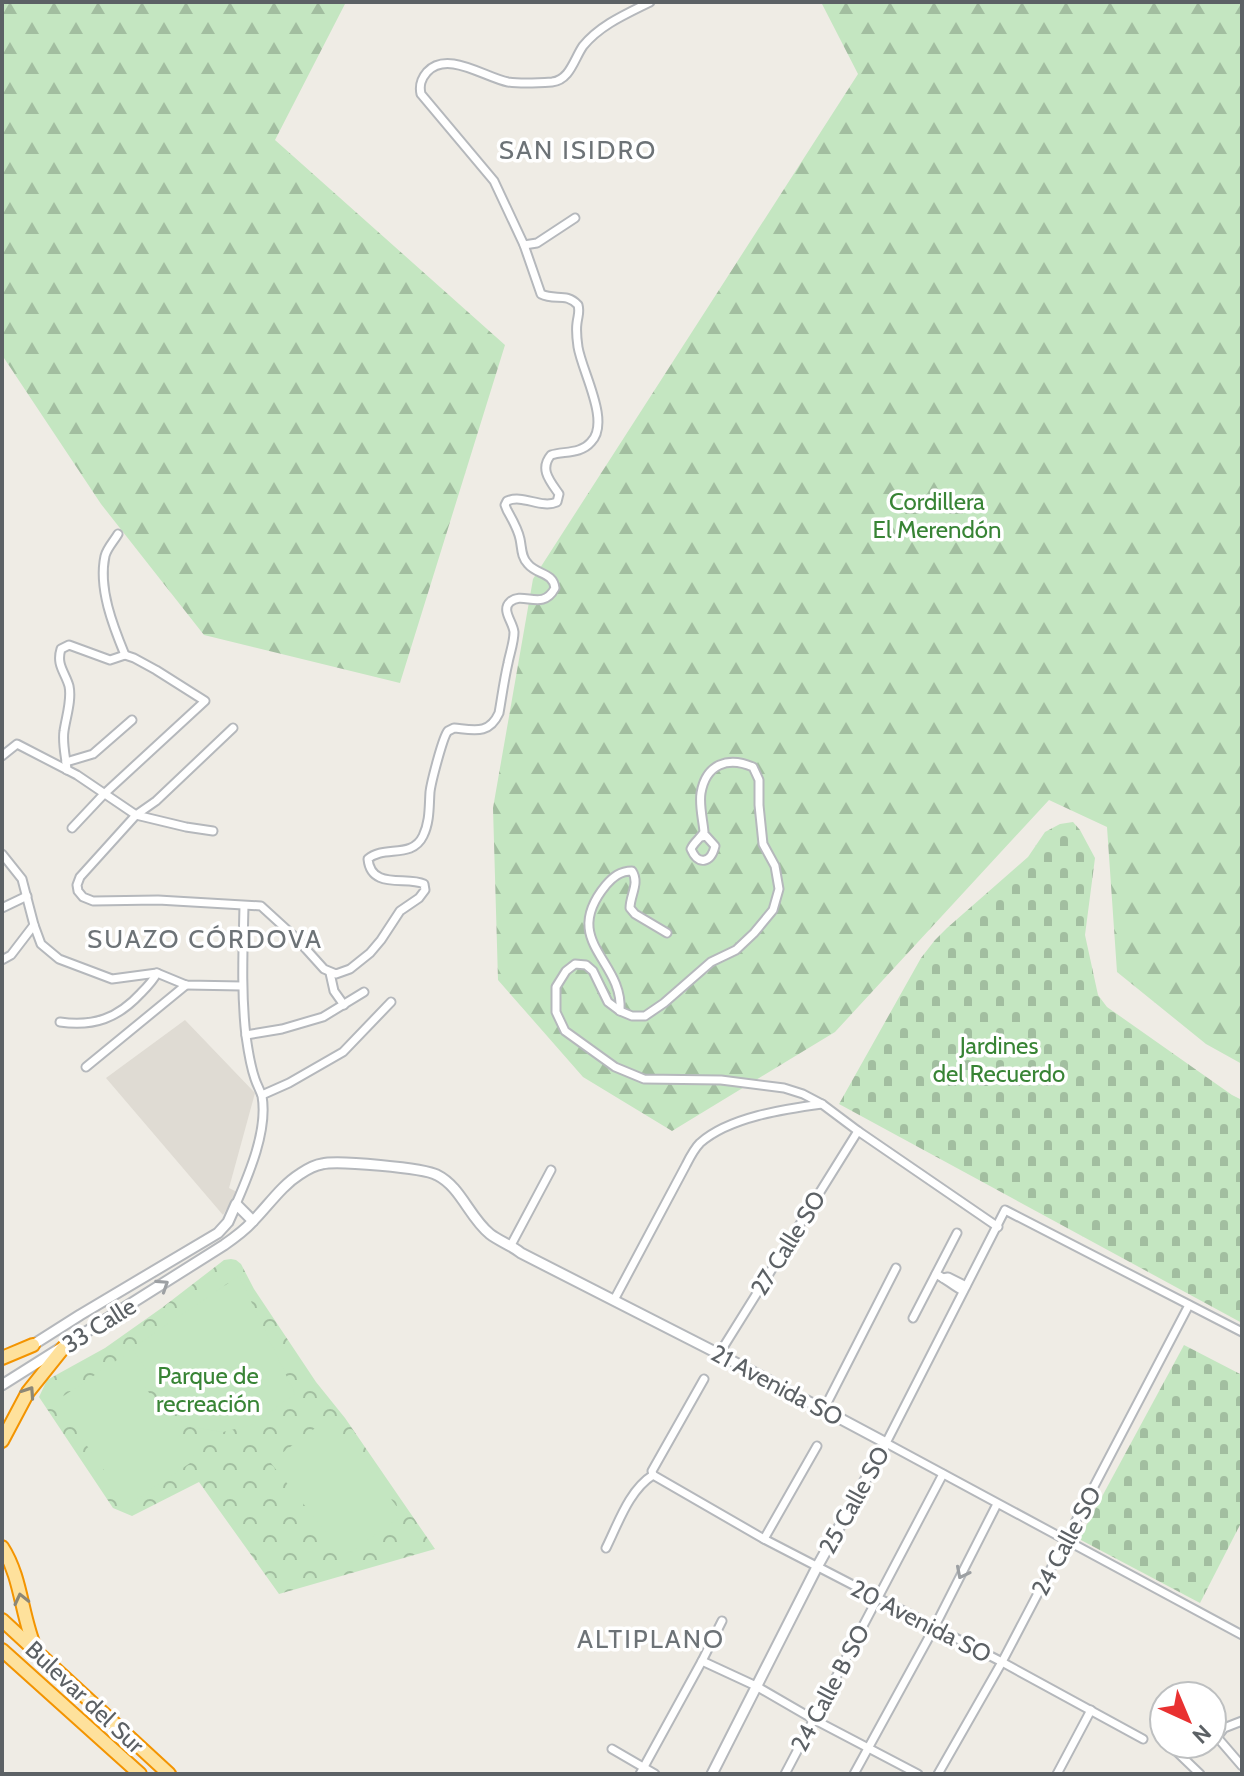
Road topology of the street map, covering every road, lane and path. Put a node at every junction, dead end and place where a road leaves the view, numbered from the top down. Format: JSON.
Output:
{"nodes":[{"id":1,"x":650,"y":2,"type":"edge"},
{"id":2,"x":575,"y":218,"type":"dead end"},
{"id":3,"x":524,"y":245,"type":"junction"},
{"id":4,"x":118,"y":534,"type":"dead end"},
{"id":5,"x":125,"y":655,"type":"junction"},
{"id":6,"x":132,"y":720,"type":"dead end"},
{"id":7,"x":233,"y":728,"type":"dead end"},
{"id":8,"x":2,"y":756,"type":"edge"},
{"id":9,"x":67,"y":766,"type":"junction"},
{"id":10,"x":104,"y":794,"type":"junction"},
{"id":11,"x":136,"y":815,"type":"junction"},
{"id":12,"x":72,"y":828,"type":"dead end"},
{"id":13,"x":213,"y":831,"type":"dead end"},
{"id":14,"x":701,"y":837,"type":"dead end"},
{"id":15,"x":2,"y":854,"type":"edge"},
{"id":16,"x":27,"y":896,"type":"junction"},
{"id":17,"x":244,"y":906,"type":"junction"},
{"id":18,"x":2,"y":908,"type":"edge"},
{"id":19,"x":34,"y":925,"type":"junction"},
{"id":20,"x":667,"y":933,"type":"dead end"},
{"id":21,"x":2,"y":960,"type":"edge"},
{"id":22,"x":157,"y":973,"type":"junction"},
{"id":23,"x":330,"y":973,"type":"junction"},
{"id":24,"x":186,"y":985,"type":"junction"},
{"id":25,"x":242,"y":986,"type":"junction"},
{"id":26,"x":364,"y":992,"type":"dead end"},
{"id":27,"x":391,"y":1002,"type":"dead end"},
{"id":28,"x":344,"y":1005,"type":"junction"},
{"id":29,"x":620,"y":1011,"type":"junction"},
{"id":30,"x":60,"y":1022,"type":"dead end"},
{"id":31,"x":246,"y":1035,"type":"junction"},
{"id":32,"x":86,"y":1067,"type":"dead end"},
{"id":33,"x":262,"y":1095,"type":"junction"},
{"id":34,"x":822,"y":1104,"type":"junction"},
{"id":35,"x":858,"y":1131,"type":"junction"},
{"id":36,"x":334,"y":1162,"type":"joint"},
{"id":37,"x":551,"y":1170,"type":"dead end"},
{"id":38,"x":236,"y":1204,"type":"junction"},
{"id":39,"x":253,"y":1221,"type":"junction"},
{"id":40,"x":998,"y":1227,"type":"junction"},
{"id":41,"x":957,"y":1233,"type":"dead end"},
{"id":42,"x":511,"y":1245,"type":"junction"},
{"id":43,"x":188,"y":1251,"type":"junction"},
{"id":44,"x":195,"y":1264,"type":"junction"},
{"id":45,"x":896,"y":1268,"type":"dead end"},
{"id":46,"x":940,"y":1276,"type":"junction"},
{"id":47,"x":965,"y":1288,"type":"junction"},
{"id":48,"x":614,"y":1300,"type":"junction"},
{"id":49,"x":1189,"y":1305,"type":"junction"},
{"id":50,"x":80,"y":1315,"type":"junction"},
{"id":51,"x":913,"y":1318,"type":"dead end"},
{"id":52,"x":90,"y":1332,"type":"junction"},
{"id":53,"x":1242,"y":1332,"type":"edge"},
{"id":54,"x":33,"y":1345,"type":"junction"},
{"id":55,"x":64,"y":1347,"type":"junction"},
{"id":56,"x":719,"y":1354,"type":"junction"},
{"id":57,"x":2,"y":1358,"type":"edge"},
{"id":58,"x":2,"y":1365,"type":"edge"},
{"id":59,"x":704,"y":1379,"type":"dead end"},
{"id":60,"x":2,"y":1385,"type":"edge"},
{"id":61,"x":824,"y":1409,"type":"junction"},
{"id":62,"x":2,"y":1415,"type":"edge"},
{"id":63,"x":2,"y":1430,"type":"edge"},
{"id":64,"x":2,"y":1441,"type":"edge"},
{"id":65,"x":886,"y":1443,"type":"junction"},
{"id":66,"x":817,"y":1446,"type":"dead end"},
{"id":67,"x":943,"y":1474,"type":"junction"},
{"id":68,"x":656,"y":1477,"type":"junction"},
{"id":69,"x":997,"y":1504,"type":"junction"},
{"id":70,"x":764,"y":1539,"type":"junction"},
{"id":71,"x":1066,"y":1541,"type":"junction"},
{"id":72,"x":2,"y":1547,"type":"edge"},
{"id":73,"x":606,"y":1548,"type":"dead end"},
{"id":74,"x":817,"y":1567,"type":"junction"},
{"id":75,"x":877,"y":1598,"type":"junction"},
{"id":76,"x":2,"y":1620,"type":"edge"},
{"id":77,"x":722,"y":1621,"type":"dead end"},
{"id":78,"x":934,"y":1628,"type":"junction"},
{"id":79,"x":1242,"y":1635,"type":"edge"},
{"id":80,"x":2,"y":1650,"type":"edge"},
{"id":81,"x":37,"y":1652,"type":"junction"},
{"id":82,"x":702,"y":1661,"type":"junction"},
{"id":83,"x":2,"y":1662,"type":"edge"},
{"id":84,"x":1002,"y":1662,"type":"junction"},
{"id":85,"x":20,"y":1666,"type":"junction"},
{"id":86,"x":756,"y":1686,"type":"junction"},
{"id":87,"x":1091,"y":1710,"type":"junction"},
{"id":88,"x":813,"y":1719,"type":"junction"},
{"id":89,"x":1242,"y":1721,"type":"edge"},
{"id":90,"x":1143,"y":1739,"type":"dead end"},
{"id":91,"x":868,"y":1748,"type":"junction"},
{"id":92,"x":612,"y":1749,"type":"dead end"},
{"id":93,"x":1185,"y":1760,"type":"edge"},
{"id":94,"x":1242,"y":1766,"type":"edge"},
{"id":95,"x":642,"y":1771,"type":"edge"},
{"id":96,"x":140,"y":1774,"type":"edge"},
{"id":97,"x":169,"y":1774,"type":"edge"},
{"id":98,"x":655,"y":1774,"type":"edge"},
{"id":99,"x":712,"y":1774,"type":"edge"},
{"id":100,"x":785,"y":1774,"type":"edge"},
{"id":101,"x":854,"y":1774,"type":"edge"},
{"id":102,"x":918,"y":1774,"type":"edge"},
{"id":103,"x":938,"y":1774,"type":"edge"},
{"id":104,"x":1057,"y":1774,"type":"edge"},
{"id":105,"x":1200,"y":1774,"type":"edge"}],
"edges":[{"from":1,"to":3,"type":"street"},
{"from":2,"to":3,"type":"street"},
{"from":3,"to":23,"type":"street"},
{"from":4,"to":5,"type":"street"},
{"from":5,"to":9,"type":"street"},
{"from":5,"to":10,"type":"street"},
{"from":6,"to":9,"type":"street"},
{"from":7,"to":11,"type":"street"},
{"from":8,"to":9,"type":"street"},
{"from":9,"to":10,"type":"street"},
{"from":10,"to":11,"type":"street"},
{"from":10,"to":12,"type":"street"},
{"from":11,"to":13,"type":"street"},
{"from":11,"to":17,"type":"street"},
{"from":14,"to":29,"type":"street"},
{"from":15,"to":16,"type":"street"},
{"from":16,"to":18,"type":"street"},
{"from":16,"to":19,"type":"street"},
{"from":17,"to":23,"type":"street"},
{"from":17,"to":25,"type":"street"},
{"from":19,"to":21,"type":"street"},
{"from":19,"to":22,"type":"street"},
{"from":20,"to":29,"type":"street"},
{"from":22,"to":24,"type":"street"},
{"from":22,"to":30,"type":"street"},
{"from":23,"to":28,"type":"street"},
{"from":24,"to":25,"type":"street"},
{"from":24,"to":32,"type":"street"},
{"from":25,"to":31,"type":"street"},
{"from":26,"to":28,"type":"street"},
{"from":27,"to":33,"type":"street"},
{"from":28,"to":31,"type":"street"},
{"from":29,"to":34,"type":"street"},
{"from":31,"to":33,"type":"street"},
{"from":33,"to":38,"type":"street"},
{"from":34,"to":35,"type":"street"},
{"from":34,"to":48,"type":"street"},
{"from":35,"to":40,"type":"street"},
{"from":35,"to":56,"type":"street","name":"27 Calle SO"},
{"from":36,"to":39,"type":"street","name":"33 Calle"},
{"from":36,"to":42,"type":"street","name":"21 Avenida SO"},
{"from":37,"to":42,"type":"street"},
{"from":38,"to":39,"type":"street"},
{"from":38,"to":43,"type":"street","name":"33 Calle"},
{"from":39,"to":44,"type":"street","name":"33 Calle"},
{"from":40,"to":47,"type":"street","name":"25 Calle SO"},
{"from":40,"to":49,"type":"street"},
{"from":41,"to":46,"type":"street"},
{"from":42,"to":48,"type":"street","name":"21 Avenida SO"},
{"from":43,"to":44,"type":"street"},
{"from":43,"to":50,"type":"street","name":"33 Calle"},
{"from":52,"to":44,"type":"street","name":"33 Calle","one_way":true},
{"from":45,"to":61,"type":"street"},
{"from":46,"to":47,"type":"street"},
{"from":46,"to":51,"type":"street"},
{"from":47,"to":65,"type":"street","name":"25 Calle SO"},
{"from":48,"to":56,"type":"street","name":"21 Avenida SO"},
{"from":49,"to":53,"type":"street"},
{"from":49,"to":71,"type":"street","name":"24 Calle SO"},
{"from":50,"to":52,"type":"street"},
{"from":50,"to":54,"type":"street","name":"33 Calle"},
{"from":52,"to":55,"type":"street","name":"33 Calle"},
{"from":54,"to":57,"type":"highway"},
{"from":54,"to":58,"type":"street","name":"33 Calle"},
{"from":55,"to":60,"type":"street","name":"33 Calle"},
{"from":64,"to":55,"type":"highway","one_way":true},
{"from":56,"to":61,"type":"street","name":"21 Avenida SO"},
{"from":59,"to":68,"type":"street"},
{"from":61,"to":65,"type":"street","name":"21 Avenida SO"},
{"from":62,"to":63,"type":"highway"},
{"from":65,"to":67,"type":"street","name":"21 Avenida SO"},
{"from":65,"to":74,"type":"street","name":"25 Calle SO"},
{"from":66,"to":70,"type":"street"},
{"from":67,"to":69,"type":"street","name":"21 Avenida SO"},
{"from":67,"to":75,"type":"street","name":"24 Calle B SO"},
{"from":68,"to":70,"type":"street","name":"20 Avenida SO"},
{"from":68,"to":73,"type":"street"},
{"from":69,"to":71,"type":"street","name":"21 Avenida SO"},
{"from":69,"to":78,"type":"street","one_way":true},
{"from":70,"to":74,"type":"street","name":"20 Avenida SO"},
{"from":71,"to":79,"type":"street","name":"21 Avenida SO"},
{"from":71,"to":84,"type":"street","name":"24 Calle SO"},
{"from":81,"to":72,"type":"highway","one_way":true},
{"from":74,"to":75,"type":"street","name":"20 Avenida SO"},
{"from":74,"to":86,"type":"street","name":"25 Calle SO"},
{"from":75,"to":78,"type":"street","name":"20 Avenida SO"},
{"from":75,"to":88,"type":"street","name":"24 Calle B SO"},
{"from":76,"to":81,"type":"highway","name":"Bulevar del Sur"},
{"from":77,"to":82,"type":"street"},
{"from":78,"to":84,"type":"street","name":"20 Avenida SO"},
{"from":78,"to":91,"type":"street"},
{"from":80,"to":85,"type":"highway","name":"Bulevar del Sur"},
{"from":81,"to":97,"type":"highway","name":"Bulevar del Sur"},
{"from":82,"to":86,"type":"street"},
{"from":82,"to":95,"type":"street"},
{"from":83,"to":85,"type":"highway"},
{"from":84,"to":87,"type":"street","name":"20 Avenida SO"},
{"from":84,"to":103,"type":"street","name":"24 Calle SO"},
{"from":85,"to":96,"type":"highway","name":"Bulevar del Sur"},
{"from":86,"to":88,"type":"street"},
{"from":86,"to":99,"type":"street","name":"25 Calle SO"},
{"from":87,"to":90,"type":"street","name":"20 Avenida SO"},
{"from":87,"to":104,"type":"street"},
{"from":88,"to":91,"type":"street"},
{"from":88,"to":100,"type":"street","name":"24 Calle B SO"},
{"from":89,"to":94,"type":"street"},
{"from":91,"to":101,"type":"street"},
{"from":91,"to":102,"type":"street"},
{"from":92,"to":95,"type":"street"},
{"from":93,"to":105,"type":"street"},
{"from":95,"to":98,"type":"street"}]}
